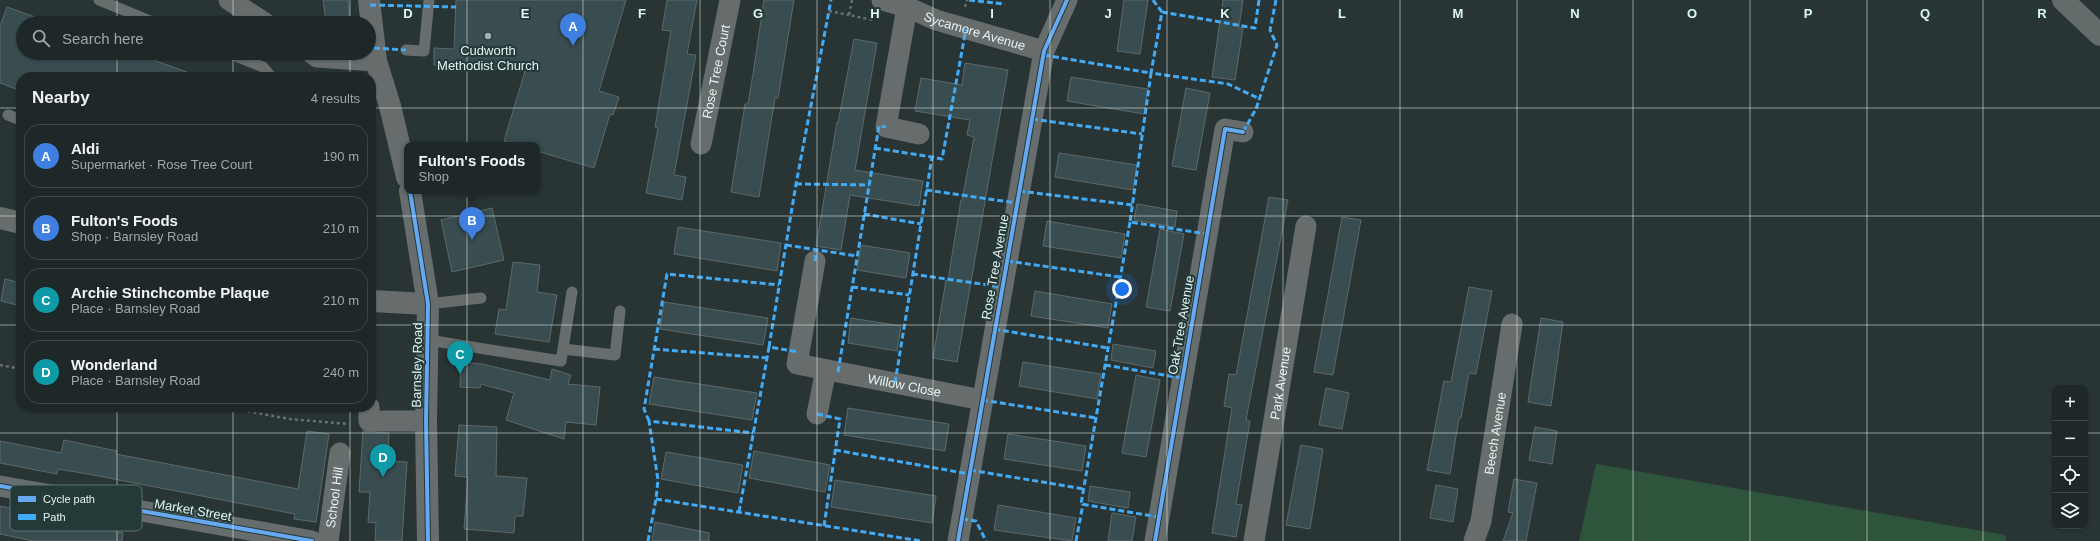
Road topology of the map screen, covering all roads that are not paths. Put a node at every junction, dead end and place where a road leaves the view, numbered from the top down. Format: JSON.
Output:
{"nodes":[{"id":1,"x":99,"y":0,"type":"edge"},
{"id":2,"x":229,"y":0,"type":"edge"},
{"id":3,"x":369,"y":0,"type":"edge"},
{"id":4,"x":429,"y":0,"type":"edge"},
{"id":5,"x":730,"y":0,"type":"edge"},
{"id":6,"x":882,"y":0,"type":"edge"},
{"id":7,"x":1067,"y":0,"type":"edge"},
{"id":8,"x":2063,"y":0,"type":"edge"},
{"id":9,"x":907,"y":6,"type":"junction"},
{"id":10,"x":138,"y":16,"type":"edge"},
{"id":11,"x":254,"y":16,"type":"edge"},
{"id":12,"x":371,"y":16,"type":"edge"},
{"id":13,"x":2100,"y":35,"type":"edge"},
{"id":14,"x":406,"y":50,"type":"dead end"},
{"id":15,"x":1044,"y":51,"type":"junction"},
{"id":16,"x":246,"y":60,"type":"edge"},
{"id":17,"x":361,"y":60,"type":"edge"},
{"id":18,"x":376,"y":61,"type":"joint"},
{"id":19,"x":267,"y":72,"type":"edge"},
{"id":20,"x":8,"y":115,"type":"dead end"},
{"id":21,"x":16,"y":118,"type":"edge"},
{"id":22,"x":1242,"y":132,"type":"dead end"},
{"id":23,"x":919,"y":134,"type":"dead end"},
{"id":24,"x":701,"y":144,"type":"dead end"},
{"id":25,"x":404,"y":164,"type":"edge"},
{"id":26,"x":410,"y":194,"type":"edge"},
{"id":27,"x":0,"y":218,"type":"edge"},
{"id":28,"x":16,"y":222,"type":"edge"},
{"id":29,"x":1306,"y":226,"type":"dead end"},
{"id":30,"x":815,"y":261,"type":"dead end"},
{"id":31,"x":572,"y":292,"type":"dead end"},
{"id":32,"x":481,"y":298,"type":"dead end"},
{"id":33,"x":376,"y":301,"type":"edge"},
{"id":34,"x":428,"y":304,"type":"junction"},
{"id":35,"x":620,"y":310,"type":"dead end"},
{"id":36,"x":1512,"y":324,"type":"dead end"},
{"id":37,"x":428,"y":340,"type":"junction"},
{"id":38,"x":563,"y":349,"type":"junction"},
{"id":39,"x":826,"y":370,"type":"junction"},
{"id":40,"x":982,"y":400,"type":"junction"},
{"id":41,"x":369,"y":414,"type":"edge"},
{"id":42,"x":817,"y":414,"type":"dead end"},
{"id":43,"x":426,"y":421,"type":"junction"},
{"id":44,"x":340,"y":453,"type":"dead end"},
{"id":45,"x":0,"y":486,"type":"edge"},
{"id":46,"x":10,"y":488,"type":"edge"},
{"id":47,"x":142,"y":511,"type":"edge"},
{"id":48,"x":312,"y":541,"type":"edge"},
{"id":49,"x":328,"y":541,"type":"edge"},
{"id":50,"x":428,"y":541,"type":"edge"},
{"id":51,"x":958,"y":541,"type":"edge"},
{"id":52,"x":1155,"y":541,"type":"edge"},
{"id":53,"x":1254,"y":541,"type":"edge"},
{"id":54,"x":1474,"y":541,"type":"edge"}],
"edges":[{"from":1,"to":10,"type":"lane"},
{"from":2,"to":11,"type":"street"},
{"from":3,"to":12,"type":"street"},
{"from":4,"to":14,"type":"lane"},
{"from":5,"to":24,"type":"street","name":"Rose Tree Court"},
{"from":6,"to":9,"type":"street","name":"Sycamore Avenue"},
{"from":7,"to":15,"type":"street","name":"Rose Tree Avenue"},
{"from":8,"to":13,"type":"highway"},
{"from":9,"to":15,"type":"street","name":"Sycamore Avenue"},
{"from":9,"to":23,"type":"street","name":"Sycamore Avenue"},
{"from":15,"to":40,"type":"street","name":"Rose Tree Avenue"},
{"from":16,"to":19,"type":"lane"},
{"from":17,"to":18,"type":"street"},
{"from":18,"to":25,"type":"street"},
{"from":20,"to":21,"type":"lane"},
{"from":22,"to":52,"type":"street","name":"Oak Tree Avenue"},
{"from":26,"to":34,"type":"street","name":"Barnsley Road"},
{"from":27,"to":28,"type":"street"},
{"from":29,"to":53,"type":"street","name":"Park Avenue"},
{"from":30,"to":39,"type":"street","name":"Willow Close"},
{"from":31,"to":38,"type":"lane"},
{"from":32,"to":34,"type":"lane"},
{"from":33,"to":34,"type":"street"},
{"from":34,"to":37,"type":"street","name":"Barnsley Road"},
{"from":35,"to":38,"type":"lane"},
{"from":36,"to":54,"type":"street","name":"Beech Avenue"},
{"from":37,"to":38,"type":"lane"},
{"from":37,"to":43,"type":"street","name":"Barnsley Road"},
{"from":39,"to":40,"type":"street","name":"Willow Close"},
{"from":39,"to":42,"type":"street"},
{"from":40,"to":51,"type":"street","name":"Rose Tree Avenue"},
{"from":41,"to":43,"type":"street"},
{"from":43,"to":50,"type":"street","name":"Barnsley Road"},
{"from":44,"to":49,"type":"street","name":"School Hill"},
{"from":45,"to":46,"type":"street","name":"Market Street"},
{"from":47,"to":48,"type":"street","name":"Market Street"}]}
